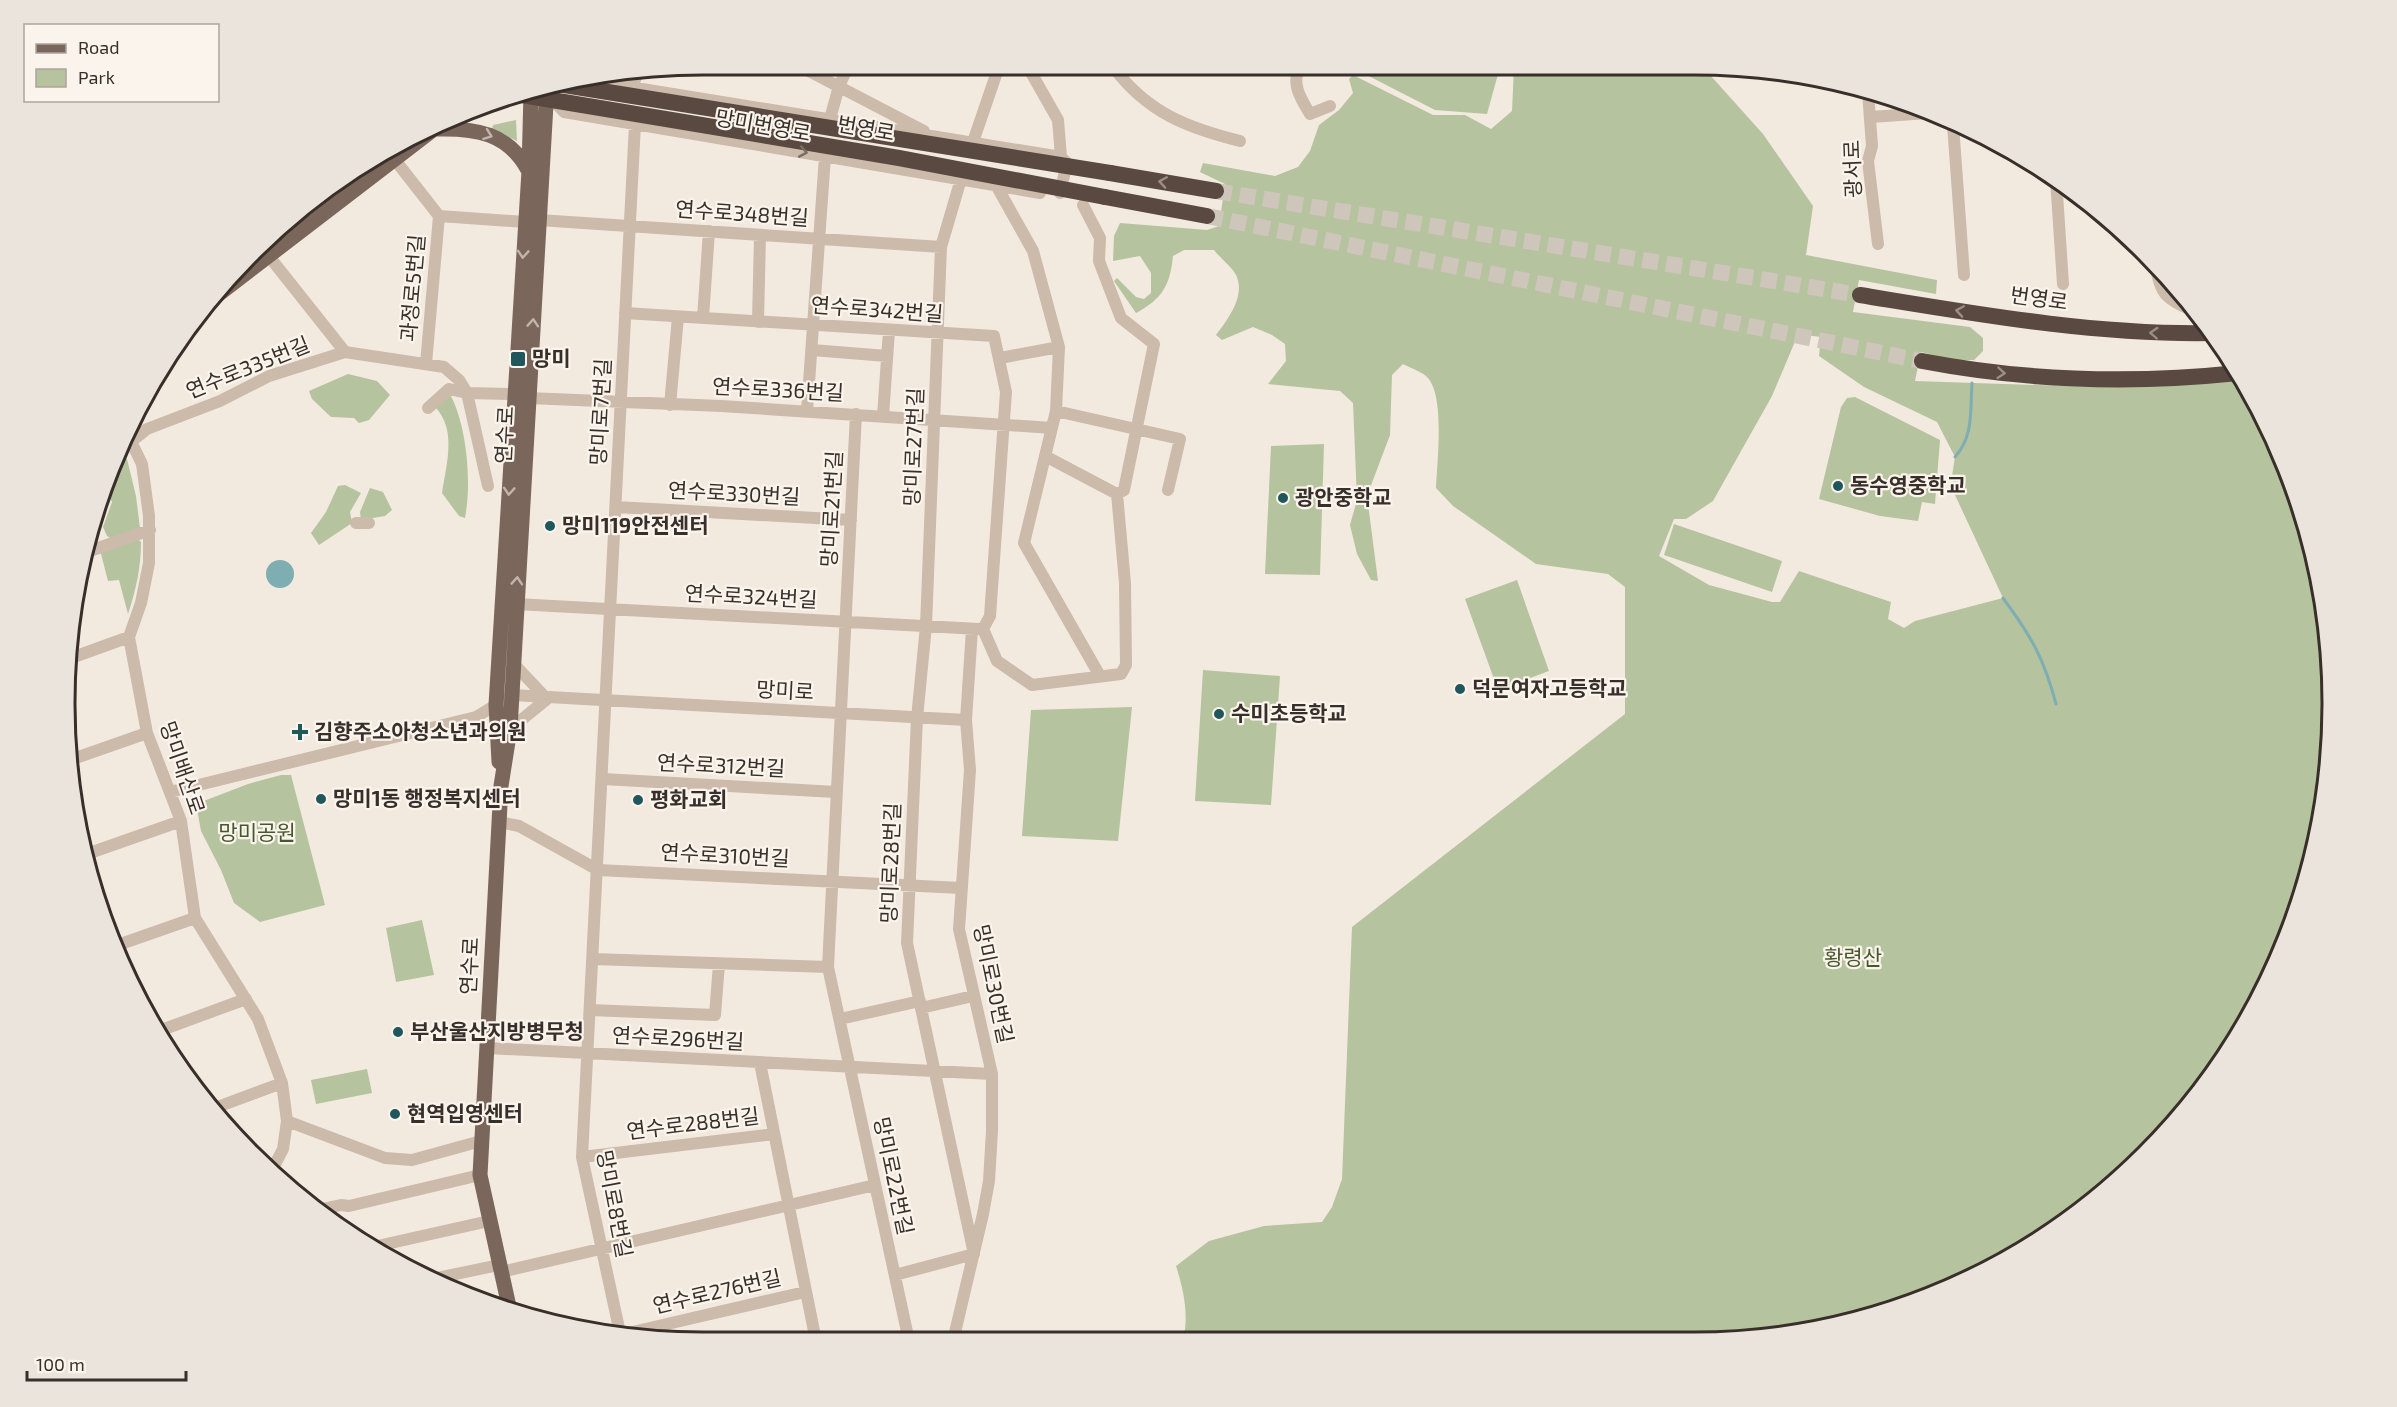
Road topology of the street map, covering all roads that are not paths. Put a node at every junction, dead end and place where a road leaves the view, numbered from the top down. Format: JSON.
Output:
{"nodes":[{"id":1,"x":817,"y":75,"type":"edge"},
{"id":2,"x":844,"y":75,"type":"edge"},
{"id":3,"x":996,"y":75,"type":"edge"},
{"id":4,"x":1032,"y":75,"type":"edge"},
{"id":5,"x":1120,"y":75,"type":"edge"},
{"id":6,"x":1296,"y":75,"type":"edge"},
{"id":7,"x":635,"y":79,"type":"edge"},
{"id":8,"x":605,"y":83,"type":"edge"},
{"id":9,"x":839,"y":86,"type":"junction"},
{"id":10,"x":631,"y":87,"type":"junction"},
{"id":11,"x":557,"y":92,"type":"edge"},
{"id":12,"x":555,"y":93,"type":"edge"},
{"id":13,"x":556,"y":93,"type":"edge"},
{"id":14,"x":546,"y":95,"type":"edge"},
{"id":15,"x":540,"y":96,"type":"edge"},
{"id":16,"x":541,"y":96,"type":"edge"},
{"id":17,"x":1869,"y":100,"type":"edge"},
{"id":18,"x":1330,"y":106,"type":"dead end"},
{"id":19,"x":1912,"y":114,"type":"edge"},
{"id":20,"x":1871,"y":117,"type":"junction"},
{"id":21,"x":830,"y":119,"type":"junction"},
{"id":22,"x":635,"y":124,"type":"junction"},
{"id":23,"x":455,"y":127,"type":"edge"},
{"id":24,"x":1954,"y":132,"type":"edge"},
{"id":25,"x":933,"y":136,"type":"junction"},
{"id":26,"x":1240,"y":141,"type":"dead end"},
{"id":27,"x":973,"y":142,"type":"junction"},
{"id":28,"x":825,"y":156,"type":"junction"},
{"id":29,"x":393,"y":157,"type":"edge"},
{"id":30,"x":1060,"y":157,"type":"junction"},
{"id":31,"x":529,"y":171,"type":"junction"},
{"id":32,"x":368,"y":172,"type":"edge"},
{"id":33,"x":961,"y":179,"type":"junction"},
{"id":34,"x":996,"y":185,"type":"junction"},
{"id":35,"x":1216,"y":191,"type":"tunnel mouth"},
{"id":36,"x":2057,"y":191,"type":"edge"},
{"id":37,"x":1083,"y":205,"type":"dead end"},
{"id":38,"x":439,"y":216,"type":"junction"},
{"id":39,"x":1207,"y":216,"type":"tunnel mouth"},
{"id":40,"x":532,"y":221,"type":"junction"},
{"id":41,"x":629,"y":226,"type":"junction"},
{"id":42,"x":709,"y":231,"type":"junction"},
{"id":43,"x":287,"y":233,"type":"edge"},
{"id":44,"x":760,"y":235,"type":"junction"},
{"id":45,"x":819,"y":239,"type":"junction"},
{"id":46,"x":1878,"y":244,"type":"dead end"},
{"id":47,"x":941,"y":247,"type":"junction"},
{"id":48,"x":266,"y":252,"type":"edge"},
{"id":49,"x":1964,"y":275,"type":"dead end"},
{"id":50,"x":2157,"y":280,"type":"edge"},
{"id":51,"x":2063,"y":284,"type":"dead end"},
{"id":52,"x":1860,"y":295,"type":"tunnel mouth"},
{"id":53,"x":2178,"y":304,"type":"edge"},
{"id":54,"x":625,"y":313,"type":"junction"},
{"id":55,"x":678,"y":317,"type":"junction"},
{"id":56,"x":703,"y":318,"type":"junction"},
{"id":57,"x":758,"y":322,"type":"junction"},
{"id":58,"x":813,"y":326,"type":"junction"},
{"id":59,"x":889,"y":331,"type":"junction"},
{"id":60,"x":2201,"y":333,"type":"edge"},
{"id":61,"x":938,"y":334,"type":"junction"},
{"id":62,"x":1059,"y":347,"type":"junction"},
{"id":63,"x":812,"y":350,"type":"junction"},
{"id":64,"x":345,"y":352,"type":"junction"},
{"id":65,"x":887,"y":356,"type":"junction"},
{"id":66,"x":1000,"y":358,"type":"junction"},
{"id":67,"x":1922,"y":361,"type":"tunnel mouth"},
{"id":68,"x":426,"y":364,"type":"junction"},
{"id":69,"x":2228,"y":374,"type":"edge"},
{"id":70,"x":467,"y":393,"type":"junction"},
{"id":71,"x":521,"y":396,"type":"junction"},
{"id":72,"x":622,"y":403,"type":"junction"},
{"id":73,"x":670,"y":405,"type":"junction"},
{"id":74,"x":428,"y":408,"type":"dead end"},
{"id":75,"x":807,"y":411,"type":"junction"},
{"id":76,"x":1056,"y":411,"type":"junction"},
{"id":77,"x":856,"y":414,"type":"junction"},
{"id":78,"x":883,"y":416,"type":"junction"},
{"id":79,"x":936,"y":419,"type":"junction"},
{"id":80,"x":1004,"y":424,"type":"junction"},
{"id":81,"x":1052,"y":428,"type":"junction"},
{"id":82,"x":1136,"y":428,"type":"junction"},
{"id":83,"x":137,"y":433,"type":"edge"},
{"id":84,"x":133,"y":442,"type":"edge"},
{"id":85,"x":1045,"y":456,"type":"junction"},
{"id":86,"x":488,"y":486,"type":"dead end"},
{"id":87,"x":1168,"y":490,"type":"dead end"},
{"id":88,"x":1117,"y":494,"type":"junction"},
{"id":89,"x":616,"y":507,"type":"junction"},
{"id":90,"x":851,"y":520,"type":"junction"},
{"id":91,"x":369,"y":523,"type":"dead end"},
{"id":92,"x":356,"y":524,"type":"dead end"},
{"id":93,"x":150,"y":530,"type":"junction"},
{"id":94,"x":94,"y":549,"type":"edge"},
{"id":95,"x":516,"y":604,"type":"junction"},
{"id":96,"x":611,"y":609,"type":"junction"},
{"id":97,"x":845,"y":622,"type":"junction"},
{"id":98,"x":926,"y":626,"type":"junction"},
{"id":99,"x":977,"y":629,"type":"junction"},
{"id":100,"x":129,"y":637,"type":"junction"},
{"id":101,"x":77,"y":656,"type":"edge"},
{"id":102,"x":513,"y":663,"type":"junction"},
{"id":103,"x":1100,"y":676,"type":"junction"},
{"id":104,"x":512,"y":695,"type":"junction"},
{"id":105,"x":547,"y":699,"type":"junction"},
{"id":106,"x":607,"y":702,"type":"junction"},
{"id":107,"x":496,"y":705,"type":"junction"},
{"id":108,"x":840,"y":713,"type":"junction"},
{"id":109,"x":917,"y":718,"type":"junction"},
{"id":110,"x":966,"y":720,"type":"junction"},
{"id":111,"x":510,"y":729,"type":"junction"},
{"id":112,"x":147,"y":733,"type":"junction"},
{"id":113,"x":77,"y":757,"type":"edge"},
{"id":114,"x":603,"y":779,"type":"junction"},
{"id":115,"x":501,"y":786,"type":"junction"},
{"id":116,"x":170,"y":792,"type":"junction"},
{"id":117,"x":836,"y":792,"type":"junction"},
{"id":118,"x":181,"y":821,"type":"junction"},
{"id":119,"x":499,"y":822,"type":"junction"},
{"id":120,"x":93,"y":852,"type":"edge"},
{"id":121,"x":598,"y":870,"type":"junction"},
{"id":122,"x":832,"y":881,"type":"junction"},
{"id":123,"x":909,"y":885,"type":"junction"},
{"id":124,"x":961,"y":888,"type":"junction"},
{"id":125,"x":195,"y":918,"type":"junction"},
{"id":126,"x":123,"y":943,"type":"edge"},
{"id":127,"x":593,"y":959,"type":"junction"},
{"id":128,"x":719,"y":964,"type":"junction"},
{"id":129,"x":828,"y":967,"type":"junction"},
{"id":130,"x":973,"y":996,"type":"junction"},
{"id":131,"x":246,"y":999,"type":"junction"},
{"id":132,"x":921,"y":1004,"type":"junction"},
{"id":133,"x":590,"y":1010,"type":"junction"},
{"id":134,"x":840,"y":1019,"type":"junction"},
{"id":135,"x":166,"y":1028,"type":"edge"},
{"id":136,"x":487,"y":1048,"type":"junction"},
{"id":137,"x":588,"y":1054,"type":"junction"},
{"id":138,"x":760,"y":1063,"type":"junction"},
{"id":139,"x":850,"y":1067,"type":"junction"},
{"id":140,"x":936,"y":1071,"type":"junction"},
{"id":141,"x":992,"y":1074,"type":"junction"},
{"id":142,"x":282,"y":1083,"type":"junction"},
{"id":143,"x":221,"y":1106,"type":"edge"},
{"id":144,"x":287,"y":1121,"type":"junction"},
{"id":145,"x":774,"y":1134,"type":"junction"},
{"id":146,"x":481,"y":1141,"type":"junction"},
{"id":147,"x":582,"y":1157,"type":"junction"},
{"id":148,"x":275,"y":1163,"type":"edge"},
{"id":149,"x":480,"y":1175,"type":"junction"},
{"id":150,"x":875,"y":1185,"type":"junction"},
{"id":151,"x":788,"y":1205,"type":"junction"},
{"id":152,"x":330,"y":1209,"type":"edge"},
{"id":153,"x":489,"y":1221,"type":"junction"},
{"id":154,"x":384,"y":1245,"type":"edge"},
{"id":155,"x":602,"y":1247,"type":"junction"},
{"id":156,"x":974,"y":1254,"type":"junction"},
{"id":157,"x":500,"y":1268,"type":"junction"},
{"id":158,"x":895,"y":1275,"type":"junction"},
{"id":159,"x":447,"y":1276,"type":"edge"},
{"id":160,"x":805,"y":1292,"type":"junction"},
{"id":161,"x":505,"y":1300,"type":"edge"},
{"id":162,"x":621,"y":1327,"type":"edge"},
{"id":163,"x":640,"y":1329,"type":"edge"},
{"id":164,"x":814,"y":1332,"type":"edge"},
{"id":165,"x":907,"y":1332,"type":"edge"},
{"id":166,"x":955,"y":1332,"type":"edge"}],
"edges":[{"from":1,"to":9,"type":"street"},
{"from":2,"to":9,"type":"street"},
{"from":3,"to":27,"type":"street"},
{"from":4,"to":30,"type":"street","name":"망미번영로"},
{"from":5,"to":26,"type":"street"},
{"from":6,"to":18,"type":"street"},
{"from":7,"to":10,"type":"street"},
{"from":8,"to":10,"type":"street","name":"망미번영로"},
{"from":9,"to":21,"type":"street"},
{"from":9,"to":25,"type":"street"},
{"from":10,"to":13,"type":"street"},
{"from":10,"to":21,"type":"street","name":"망미번영로"},
{"from":35,"to":11,"type":"highway","name":"번영로","one_way":true,"bridge":true},
{"from":12,"to":39,"type":"highway","name":"번영로","bridge":true},
{"from":14,"to":22,"type":"street","name":"망미번영로"},
{"from":15,"to":31,"type":"main road","name":"연수로"},
{"from":16,"to":40,"type":"main road","name":"연수로"},
{"from":17,"to":20,"type":"street","name":"광서로"},
{"from":19,"to":20,"type":"street"},
{"from":20,"to":46,"type":"street","name":"광서로"},
{"from":21,"to":25,"type":"street","name":"망미번영로"},
{"from":22,"to":28,"type":"street","name":"망미번영로","one_way":true},
{"from":22,"to":41,"type":"street","name":"망미로7번길"},
{"from":23,"to":31,"type":"main road","one_way":true},
{"from":24,"to":49,"type":"street"},
{"from":25,"to":27,"type":"street","name":"망미번영로"},
{"from":27,"to":30,"type":"street","name":"망미번영로"},
{"from":28,"to":33,"type":"street","name":"망미번영로"},
{"from":28,"to":45,"type":"street"},
{"from":29,"to":38,"type":"street","name":"과정로5번길"},
{"from":30,"to":34,"type":"street","name":"망미번영로"},
{"from":31,"to":40,"type":"main road","name":"연수로"},
{"from":32,"to":43,"type":"main road"},
{"from":33,"to":34,"type":"street","name":"망미번영로"},
{"from":33,"to":47,"type":"street","name":"망미로27번길"},
{"from":34,"to":62,"type":"street"},
{"from":36,"to":51,"type":"street"},
{"from":37,"to":82,"type":"street"},
{"from":38,"to":40,"type":"street"},
{"from":38,"to":68,"type":"street","name":"과정로5번길"},
{"from":40,"to":41,"type":"street","name":"연수로348번길"},
{"from":40,"to":71,"type":"main road","name":"연수로"},
{"from":41,"to":42,"type":"street","name":"연수로348번길"},
{"from":41,"to":54,"type":"street","name":"망미로7번길"},
{"from":42,"to":44,"type":"street","name":"연수로348번길"},
{"from":42,"to":56,"type":"street"},
{"from":44,"to":45,"type":"street","name":"연수로348번길"},
{"from":44,"to":57,"type":"street"},
{"from":45,"to":47,"type":"street","name":"연수로348번길"},
{"from":45,"to":58,"type":"street"},
{"from":47,"to":61,"type":"street","name":"망미로27번길"},
{"from":48,"to":64,"type":"street"},
{"from":50,"to":53,"type":"street"},
{"from":60,"to":52,"type":"highway","name":"번영로","one_way":true},
{"from":54,"to":55,"type":"street","name":"연수로342번길"},
{"from":54,"to":72,"type":"street","name":"망미로7번길"},
{"from":55,"to":56,"type":"street","name":"연수로342번길"},
{"from":55,"to":73,"type":"street"},
{"from":56,"to":57,"type":"street","name":"연수로342번길"},
{"from":57,"to":58,"type":"street","name":"연수로342번길"},
{"from":58,"to":59,"type":"street","name":"연수로342번길"},
{"from":58,"to":63,"type":"street"},
{"from":59,"to":61,"type":"street","name":"연수로342번길"},
{"from":59,"to":65,"type":"street"},
{"from":61,"to":66,"type":"street","name":"연수로342번길"},
{"from":61,"to":79,"type":"street","name":"망미로27번길"},
{"from":62,"to":66,"type":"street"},
{"from":62,"to":76,"type":"street"},
{"from":63,"to":65,"type":"street"},
{"from":63,"to":75,"type":"street"},
{"from":64,"to":68,"type":"street","name":"연수로335번길"},
{"from":64,"to":83,"type":"street","name":"연수로335번길"},
{"from":65,"to":78,"type":"street"},
{"from":66,"to":80,"type":"street"},
{"from":67,"to":69,"type":"highway","one_way":true},
{"from":68,"to":70,"type":"street","name":"연수로335번길"},
{"from":70,"to":71,"type":"street"},
{"from":70,"to":74,"type":"street"},
{"from":70,"to":86,"type":"street"},
{"from":71,"to":72,"type":"street","name":"연수로336번길"},
{"from":95,"to":71,"type":"main road","name":"연수로","one_way":true},
{"from":71,"to":107,"type":"main road","name":"연수로","one_way":true},
{"from":72,"to":73,"type":"street","name":"연수로336번길"},
{"from":72,"to":89,"type":"street","name":"망미로7번길"},
{"from":73,"to":75,"type":"street","name":"연수로336번길"},
{"from":75,"to":77,"type":"street","name":"연수로336번길"},
{"from":76,"to":81,"type":"street"},
{"from":76,"to":82,"type":"street"},
{"from":77,"to":78,"type":"street","name":"연수로336번길"},
{"from":77,"to":90,"type":"street","name":"망미로21번길"},
{"from":78,"to":79,"type":"street","name":"연수로336번길"},
{"from":79,"to":80,"type":"street","name":"연수로336번길"},
{"from":79,"to":98,"type":"street","name":"망미로27번길"},
{"from":80,"to":81,"type":"street","name":"연수로336번길"},
{"from":80,"to":99,"type":"street"},
{"from":81,"to":85,"type":"street"},
{"from":82,"to":87,"type":"street"},
{"from":82,"to":88,"type":"street"},
{"from":84,"to":93,"type":"street"},
{"from":85,"to":88,"type":"street"},
{"from":85,"to":103,"type":"street"},
{"from":88,"to":103,"type":"street"},
{"from":89,"to":90,"type":"street","name":"연수로330번길"},
{"from":89,"to":96,"type":"street","name":"망미로7번길"},
{"from":90,"to":97,"type":"street","name":"망미로21번길"},
{"from":91,"to":92,"type":"street"},
{"from":93,"to":94,"type":"street"},
{"from":93,"to":100,"type":"street"},
{"from":95,"to":96,"type":"street","name":"연수로324번길"},
{"from":95,"to":102,"type":"main road","name":"연수로"},
{"from":96,"to":97,"type":"street","name":"연수로324번길"},
{"from":96,"to":106,"type":"street","name":"망미로7번길"},
{"from":97,"to":98,"type":"street","name":"연수로324번길"},
{"from":97,"to":108,"type":"street","name":"망미로21번길"},
{"from":98,"to":99,"type":"street","name":"연수로324번길"},
{"from":98,"to":109,"type":"street","name":"망미로27번길"},
{"from":99,"to":103,"type":"street"},
{"from":99,"to":110,"type":"street"},
{"from":100,"to":101,"type":"street"},
{"from":100,"to":112,"type":"street","name":"망미배산로"},
{"from":102,"to":104,"type":"main road","name":"연수로"},
{"from":102,"to":105,"type":"street"},
{"from":104,"to":105,"type":"street","name":"망미로"},
{"from":104,"to":107,"type":"street"},
{"from":104,"to":111,"type":"main road","name":"연수로"},
{"from":105,"to":106,"type":"street","name":"망미로"},
{"from":105,"to":111,"type":"street"},
{"from":106,"to":108,"type":"street","name":"망미로"},
{"from":106,"to":114,"type":"street","name":"망미로8번길"},
{"from":107,"to":115,"type":"main road","name":"연수로"},
{"from":107,"to":116,"type":"street"},
{"from":108,"to":109,"type":"street","name":"망미로"},
{"from":108,"to":117,"type":"street","name":"망미로22번길"},
{"from":109,"to":110,"type":"street","name":"망미로"},
{"from":109,"to":123,"type":"street","name":"망미로28번길"},
{"from":110,"to":124,"type":"street","name":"망미로30번길"},
{"from":111,"to":115,"type":"main road","name":"연수로"},
{"from":112,"to":113,"type":"street"},
{"from":112,"to":116,"type":"street","name":"망미배산로"},
{"from":114,"to":117,"type":"street","name":"연수로312번길"},
{"from":114,"to":121,"type":"street","name":"망미로8번길"},
{"from":115,"to":119,"type":"main road","name":"연수로"},
{"from":116,"to":118,"type":"street","name":"망미배산로"},
{"from":117,"to":122,"type":"street","name":"망미로22번길"},
{"from":118,"to":120,"type":"street"},
{"from":118,"to":125,"type":"street","name":"망미배산로"},
{"from":119,"to":121,"type":"street","name":"연수로310번길"},
{"from":119,"to":136,"type":"main road","name":"연수로"},
{"from":121,"to":122,"type":"street","name":"연수로310번길"},
{"from":121,"to":127,"type":"street","name":"망미로8번길"},
{"from":122,"to":123,"type":"street","name":"연수로310번길"},
{"from":122,"to":129,"type":"street","name":"망미로22번길"},
{"from":123,"to":124,"type":"street","name":"연수로310번길"},
{"from":123,"to":132,"type":"street","name":"망미로28번길"},
{"from":124,"to":130,"type":"street","name":"망미로30번길"},
{"from":125,"to":126,"type":"street"},
{"from":125,"to":131,"type":"street","name":"망미배산로"},
{"from":127,"to":128,"type":"street"},
{"from":127,"to":133,"type":"street","name":"망미로8번길"},
{"from":128,"to":129,"type":"street"},
{"from":128,"to":133,"type":"street"},
{"from":129,"to":134,"type":"street","name":"망미로22번길"},
{"from":130,"to":132,"type":"street"},
{"from":130,"to":141,"type":"street","name":"망미로30번길"},
{"from":131,"to":135,"type":"street"},
{"from":131,"to":142,"type":"street","name":"망미배산로"},
{"from":132,"to":134,"type":"street"},
{"from":132,"to":140,"type":"street","name":"망미로28번길"},
{"from":133,"to":137,"type":"street","name":"망미로8번길"},
{"from":134,"to":139,"type":"street","name":"망미로22번길"},
{"from":136,"to":137,"type":"street","name":"연수로296번길"},
{"from":136,"to":146,"type":"main road","name":"연수로"},
{"from":137,"to":138,"type":"street","name":"연수로296번길"},
{"from":137,"to":147,"type":"street","name":"망미로8번길"},
{"from":138,"to":139,"type":"street","name":"연수로296번길"},
{"from":138,"to":145,"type":"street","name":"연수로296번길"},
{"from":139,"to":140,"type":"street","name":"연수로296번길"},
{"from":139,"to":150,"type":"street","name":"망미로22번길"},
{"from":140,"to":141,"type":"street","name":"연수로296번길"},
{"from":140,"to":156,"type":"street","name":"망미로28번길"},
{"from":141,"to":156,"type":"street","name":"망미로30번길"},
{"from":142,"to":143,"type":"street"},
{"from":142,"to":144,"type":"street","name":"망미배산로"},
{"from":144,"to":146,"type":"street"},
{"from":144,"to":148,"type":"street","name":"망미배산로"},
{"from":145,"to":147,"type":"street","name":"연수로288번길"},
{"from":145,"to":151,"type":"street","name":"연수로296번길"},
{"from":146,"to":149,"type":"main road","name":"연수로"},
{"from":147,"to":155,"type":"street","name":"망미로8번길"},
{"from":149,"to":152,"type":"street"},
{"from":149,"to":153,"type":"main road","name":"연수로"},
{"from":150,"to":151,"type":"street"},
{"from":150,"to":158,"type":"street","name":"망미로22번길"},
{"from":151,"to":155,"type":"street"},
{"from":151,"to":160,"type":"street","name":"연수로296번길"},
{"from":153,"to":154,"type":"street"},
{"from":153,"to":157,"type":"main road","name":"연수로"},
{"from":155,"to":157,"type":"street"},
{"from":155,"to":162,"type":"street","name":"망미로8번길"},
{"from":156,"to":158,"type":"street"},
{"from":156,"to":166,"type":"street","name":"망미로30번길"},
{"from":157,"to":159,"type":"street"},
{"from":157,"to":161,"type":"main road","name":"연수로"},
{"from":158,"to":165,"type":"street","name":"망미로22번길"},
{"from":160,"to":163,"type":"street","name":"연수로276번길"},
{"from":160,"to":164,"type":"street","name":"연수로276번길"}]}
